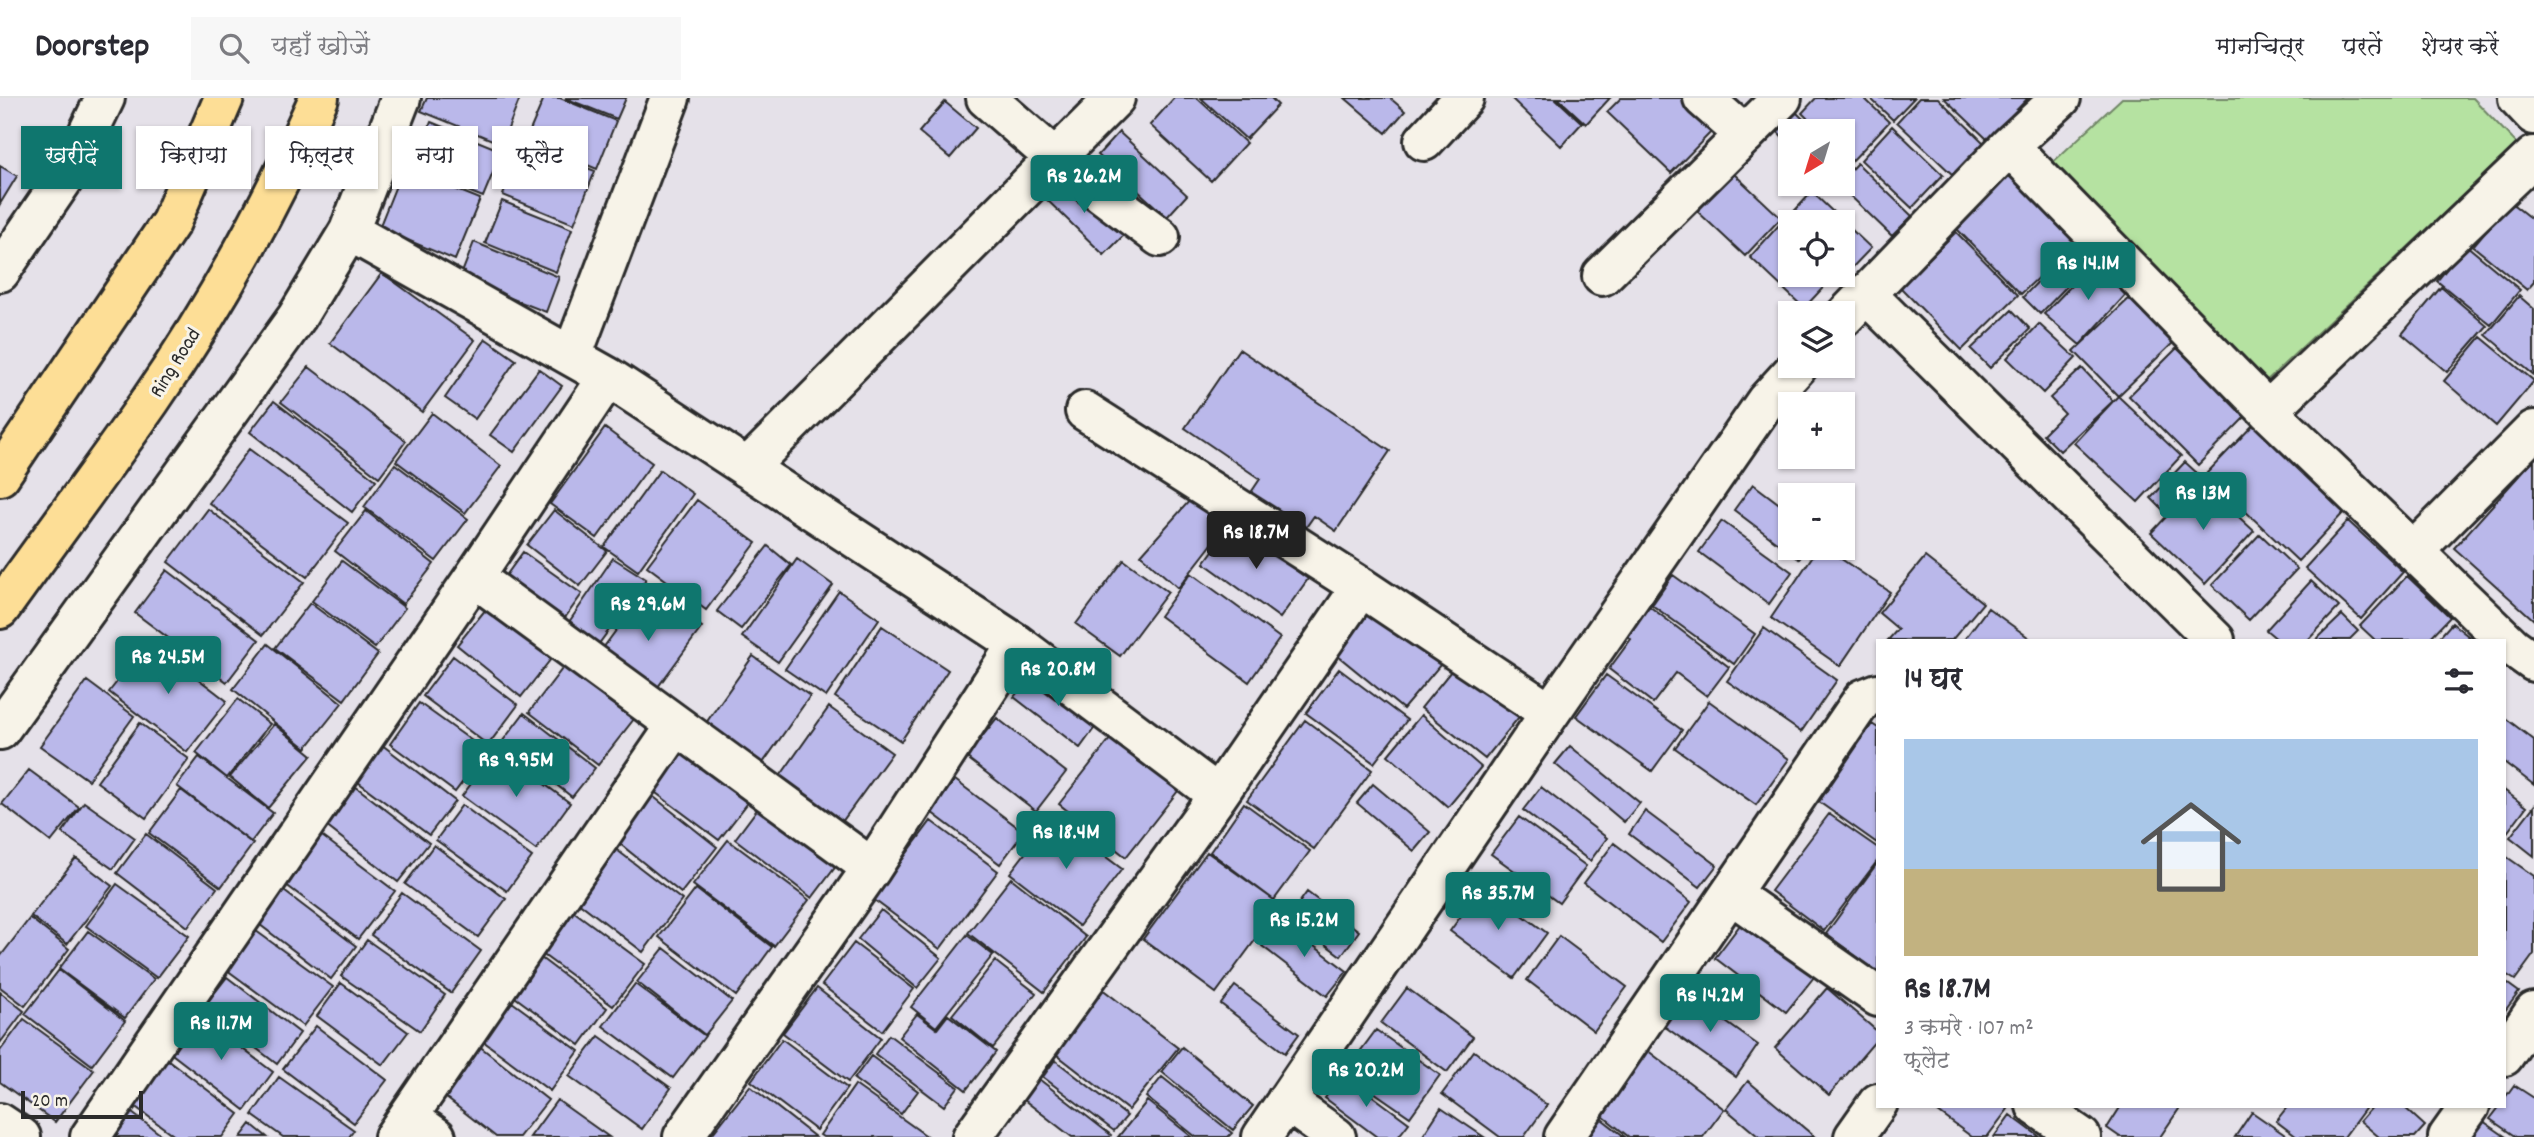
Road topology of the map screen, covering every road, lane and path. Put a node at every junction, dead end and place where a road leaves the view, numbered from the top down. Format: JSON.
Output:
{"nodes":[{"id":1,"x":105,"y":98,"type":"edge"},
{"id":2,"x":224,"y":98,"type":"edge"},
{"id":3,"x":319,"y":98,"type":"edge"},
{"id":4,"x":401,"y":98,"type":"edge"},
{"id":5,"x":670,"y":98,"type":"edge"},
{"id":6,"x":986,"y":98,"type":"edge"},
{"id":7,"x":1115,"y":98,"type":"edge"},
{"id":8,"x":1464,"y":98,"type":"edge"},
{"id":9,"x":1703,"y":98,"type":"edge"},
{"id":10,"x":1782,"y":98,"type":"edge"},
{"id":11,"x":2061,"y":98,"type":"edge"},
{"id":12,"x":2518,"y":98,"type":"edge"},
{"id":13,"x":2534,"y":115,"type":"edge"},
{"id":14,"x":1745,"y":135,"type":"junction"},
{"id":15,"x":1424,"y":141,"type":"dead end"},
{"id":16,"x":2009,"y":146,"type":"junction"},
{"id":17,"x":2534,"y":156,"type":"edge"},
{"id":18,"x":1056,"y":159,"type":"junction"},
{"id":19,"x":349,"y":231,"type":"junction"},
{"id":20,"x":1160,"y":237,"type":"dead end"},
{"id":21,"x":0,"y":272,"type":"edge"},
{"id":22,"x":1602,"y":276,"type":"dead end"},
{"id":23,"x":1855,"y":304,"type":"edge"},
{"id":24,"x":1855,"y":306,"type":"edge"},
{"id":25,"x":572,"y":356,"type":"junction"},
{"id":26,"x":608,"y":377,"type":"junction"},
{"id":27,"x":1787,"y":378,"type":"edge"},
{"id":28,"x":1085,"y":411,"type":"dead end"},
{"id":29,"x":2268,"y":411,"type":"junction"},
{"id":30,"x":2534,"y":430,"type":"edge"},
{"id":31,"x":747,"y":468,"type":"junction"},
{"id":32,"x":0,"y":476,"type":"edge"},
{"id":33,"x":2414,"y":551,"type":"junction"},
{"id":34,"x":474,"y":577,"type":"junction"},
{"id":35,"x":1361,"y":587,"type":"junction"},
{"id":36,"x":0,"y":609,"type":"edge"},
{"id":37,"x":2214,"y":639,"type":"edge"},
{"id":38,"x":2500,"y":639,"type":"edge"},
{"id":39,"x":1017,"y":644,"type":"junction"},
{"id":40,"x":1876,"y":694,"type":"edge"},
{"id":41,"x":1550,"y":713,"type":"junction"},
{"id":42,"x":676,"y":726,"type":"junction"},
{"id":43,"x":0,"y":730,"type":"edge"},
{"id":44,"x":1218,"y":795,"type":"junction"},
{"id":45,"x":872,"y":868,"type":"junction"},
{"id":46,"x":1731,"y":894,"type":"junction"},
{"id":47,"x":1876,"y":996,"type":"edge"},
{"id":48,"x":2534,"y":1012,"type":"edge"},
{"id":49,"x":2506,"y":1053,"type":"edge"},
{"id":50,"x":1286,"y":1101,"type":"junction"},
{"id":51,"x":1876,"y":1106,"type":"edge"},
{"id":52,"x":2039,"y":1108,"type":"edge"},
{"id":53,"x":2469,"y":1108,"type":"edge"},
{"id":54,"x":0,"y":1122,"type":"edge"},
{"id":55,"x":413,"y":1130,"type":"edge"},
{"id":56,"x":22,"y":1137,"type":"edge"},
{"id":57,"x":90,"y":1137,"type":"edge"},
{"id":58,"x":683,"y":1137,"type":"edge"},
{"id":59,"x":972,"y":1137,"type":"edge"},
{"id":60,"x":1262,"y":1137,"type":"edge"},
{"id":61,"x":1336,"y":1137,"type":"edge"},
{"id":62,"x":1564,"y":1137,"type":"edge"},
{"id":63,"x":1854,"y":1137,"type":"edge"},
{"id":64,"x":2081,"y":1137,"type":"edge"},
{"id":65,"x":2448,"y":1137,"type":"edge"}],
"edges":[{"from":1,"to":21,"type":"street"},
{"from":2,"to":32,"type":"highway"},
{"from":3,"to":36,"type":"highway","name":"Ring Road"},
{"from":4,"to":19,"type":"street"},
{"from":5,"to":25,"type":"street"},
{"from":6,"to":18,"type":"street"},
{"from":7,"to":18,"type":"street"},
{"from":8,"to":15,"type":"street"},
{"from":9,"to":14,"type":"street"},
{"from":10,"to":14,"type":"street"},
{"from":11,"to":16,"type":"street"},
{"from":12,"to":13,"type":"street"},
{"from":14,"to":22,"type":"street"},
{"from":16,"to":23,"type":"street"},
{"from":16,"to":29,"type":"street"},
{"from":17,"to":29,"type":"street"},
{"from":18,"to":20,"type":"street"},
{"from":18,"to":31,"type":"street"},
{"from":19,"to":25,"type":"street"},
{"from":19,"to":43,"type":"street"},
{"from":24,"to":37,"type":"street"},
{"from":25,"to":26,"type":"street"},
{"from":26,"to":31,"type":"street"},
{"from":26,"to":34,"type":"street"},
{"from":27,"to":41,"type":"street"},
{"from":28,"to":35,"type":"street"},
{"from":29,"to":33,"type":"street"},
{"from":30,"to":33,"type":"street"},
{"from":31,"to":39,"type":"street"},
{"from":33,"to":38,"type":"street"},
{"from":34,"to":42,"type":"street"},
{"from":34,"to":57,"type":"street"},
{"from":35,"to":41,"type":"street"},
{"from":35,"to":44,"type":"street"},
{"from":39,"to":44,"type":"street"},
{"from":39,"to":45,"type":"street"},
{"from":40,"to":46,"type":"street"},
{"from":41,"to":50,"type":"street"},
{"from":42,"to":45,"type":"street"},
{"from":42,"to":55,"type":"street"},
{"from":44,"to":59,"type":"street"},
{"from":45,"to":58,"type":"street"},
{"from":46,"to":47,"type":"street"},
{"from":46,"to":62,"type":"street"},
{"from":48,"to":49,"type":"street"},
{"from":50,"to":60,"type":"street"},
{"from":50,"to":61,"type":"street"},
{"from":51,"to":63,"type":"street"},
{"from":52,"to":64,"type":"street"},
{"from":53,"to":65,"type":"street"},
{"from":54,"to":56,"type":"street"}]}
